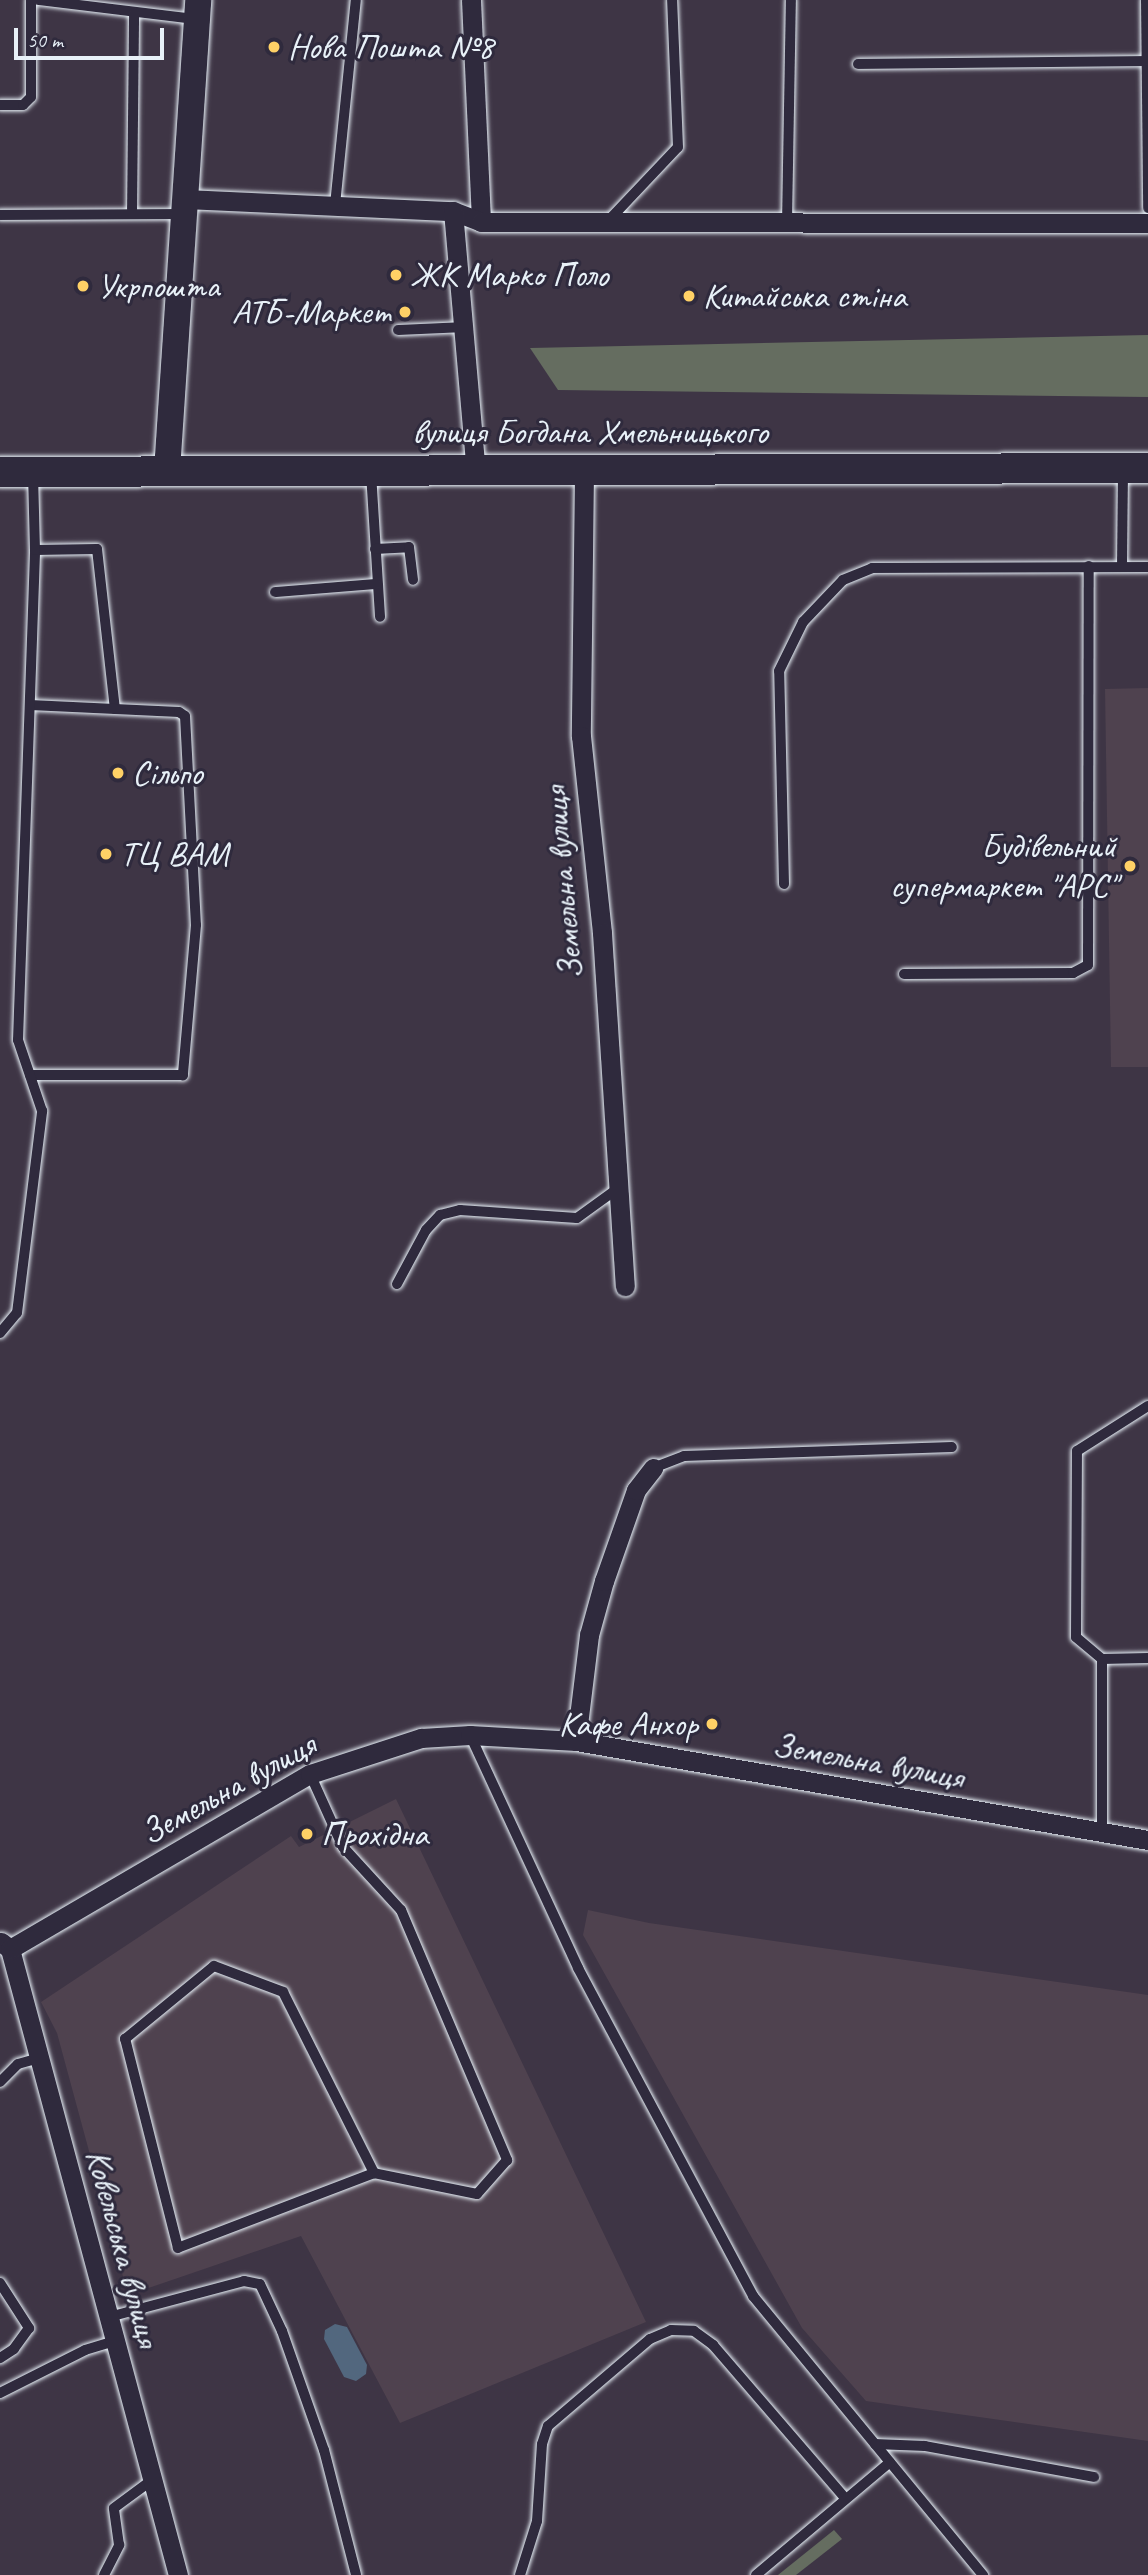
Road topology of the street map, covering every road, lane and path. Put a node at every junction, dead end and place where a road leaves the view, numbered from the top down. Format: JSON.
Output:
{"nodes":[{"id":1,"x":31,"y":0,"type":"edge"},
{"id":2,"x":38,"y":0,"type":"edge"},
{"id":3,"x":356,"y":0,"type":"edge"},
{"id":4,"x":471,"y":0,"type":"edge"},
{"id":5,"x":672,"y":0,"type":"edge"},
{"id":6,"x":791,"y":0,"type":"edge"},
{"id":7,"x":1146,"y":0,"type":"edge"},
{"id":8,"x":198,"y":10,"type":"edge"},
{"id":9,"x":134,"y":12,"type":"junction"},
{"id":10,"x":1145,"y":61,"type":"junction"},
{"id":11,"x":858,"y":64,"type":"dead end"},
{"id":12,"x":0,"y":105,"type":"edge"},
{"id":13,"x":335,"y":205,"type":"junction"},
{"id":14,"x":185,"y":207,"type":"junction"},
{"id":15,"x":1148,"y":208,"type":"edge"},
{"id":16,"x":453,"y":211,"type":"junction"},
{"id":17,"x":132,"y":214,"type":"junction"},
{"id":18,"x":0,"y":215,"type":"edge"},
{"id":19,"x":481,"y":222,"type":"junction"},
{"id":20,"x":787,"y":223,"type":"junction"},
{"id":21,"x":1148,"y":223,"type":"edge"},
{"id":22,"x":605,"y":224,"type":"junction"},
{"id":23,"x":466,"y":327,"type":"junction"},
{"id":24,"x":398,"y":330,"type":"dead end"},
{"id":25,"x":1135,"y":468,"type":"edge"},
{"id":26,"x":370,"y":469,"type":"junction"},
{"id":27,"x":33,"y":471,"type":"junction"},
{"id":28,"x":167,"y":471,"type":"junction"},
{"id":29,"x":0,"y":472,"type":"edge"},
{"id":30,"x":476,"y":473,"type":"junction"},
{"id":31,"x":584,"y":473,"type":"junction"},
{"id":32,"x":35,"y":550,"type":"junction"},
{"id":33,"x":374,"y":550,"type":"junction"},
{"id":34,"x":1089,"y":566,"type":"junction"},
{"id":35,"x":1122,"y":566,"type":"junction"},
{"id":36,"x":1148,"y":567,"type":"edge"},
{"id":37,"x":413,"y":580,"type":"dead end"},
{"id":38,"x":377,"y":584,"type":"junction"},
{"id":39,"x":275,"y":592,"type":"dead end"},
{"id":40,"x":380,"y":617,"type":"dead end"},
{"id":41,"x":30,"y":705,"type":"junction"},
{"id":42,"x":116,"y":709,"type":"junction"},
{"id":43,"x":784,"y":884,"type":"dead end"},
{"id":44,"x":904,"y":974,"type":"dead end"},
{"id":45,"x":30,"y":1075,"type":"junction"},
{"id":46,"x":617,"y":1189,"type":"junction"},
{"id":47,"x":397,"y":1284,"type":"dead end"},
{"id":48,"x":625,"y":1286,"type":"dead end"},
{"id":49,"x":0,"y":1333,"type":"edge"},
{"id":50,"x":1148,"y":1406,"type":"edge"},
{"id":51,"x":952,"y":1447,"type":"dead end"},
{"id":52,"x":653,"y":1468,"type":"joint"},
{"id":53,"x":1148,"y":1658,"type":"edge"},
{"id":54,"x":1102,"y":1660,"type":"junction"},
{"id":55,"x":470,"y":1735,"type":"junction"},
{"id":56,"x":576,"y":1741,"type":"junction"},
{"id":57,"x":310,"y":1774,"type":"junction"},
{"id":58,"x":1102,"y":1833,"type":"junction"},
{"id":59,"x":1148,"y":1840,"type":"edge"},
{"id":60,"x":6,"y":1958,"type":"edge"},
{"id":61,"x":39,"y":2059,"type":"junction"},
{"id":62,"x":0,"y":2082,"type":"edge"},
{"id":63,"x":374,"y":2173,"type":"junction"},
{"id":64,"x":0,"y":2283,"type":"edge"},
{"id":65,"x":109,"y":2317,"type":"junction"},
{"id":66,"x":115,"y":2341,"type":"junction"},
{"id":67,"x":0,"y":2358,"type":"edge"},
{"id":68,"x":0,"y":2393,"type":"edge"},
{"id":69,"x":875,"y":2444,"type":"junction"},
{"id":70,"x":890,"y":2462,"type":"junction"},
{"id":71,"x":1094,"y":2477,"type":"dead end"},
{"id":72,"x":152,"y":2480,"type":"junction"},
{"id":73,"x":846,"y":2499,"type":"junction"},
{"id":74,"x":104,"y":2575,"type":"edge"},
{"id":75,"x":178,"y":2575,"type":"edge"},
{"id":76,"x":356,"y":2575,"type":"edge"},
{"id":77,"x":520,"y":2575,"type":"edge"},
{"id":78,"x":755,"y":2575,"type":"edge"},
{"id":79,"x":983,"y":2575,"type":"edge"}],
"edges":[{"from":1,"to":12,"type":"lane"},
{"from":2,"to":9,"type":"lane"},
{"from":3,"to":13,"type":"lane"},
{"from":4,"to":19,"type":"street"},
{"from":5,"to":22,"type":"lane"},
{"from":6,"to":20,"type":"lane"},
{"from":7,"to":10,"type":"lane"},
{"from":8,"to":9,"type":"lane"},
{"from":8,"to":14,"type":"main road"},
{"from":9,"to":17,"type":"lane"},
{"from":10,"to":11,"type":"lane"},
{"from":10,"to":15,"type":"lane"},
{"from":13,"to":14,"type":"street"},
{"from":13,"to":16,"type":"street"},
{"from":14,"to":17,"type":"lane"},
{"from":14,"to":28,"type":"main road"},
{"from":16,"to":19,"type":"street"},
{"from":16,"to":23,"type":"street"},
{"from":17,"to":18,"type":"lane"},
{"from":19,"to":22,"type":"street"},
{"from":20,"to":21,"type":"street"},
{"from":20,"to":22,"type":"street"},
{"from":23,"to":24,"type":"lane"},
{"from":23,"to":30,"type":"street"},
{"from":25,"to":31,"type":"main road","name":"вулиця Богдана Хмельницького"},
{"from":25,"to":35,"type":"lane"},
{"from":26,"to":28,"type":"main road","name":"вулиця Богдана Хмельницького"},
{"from":26,"to":30,"type":"main road","name":"вулиця Богдана Хмельницького"},
{"from":26,"to":33,"type":"lane"},
{"from":27,"to":28,"type":"main road","name":"вулиця Богдана Хмельницького"},
{"from":27,"to":29,"type":"main road","name":"вулиця Богдана Хмельницького"},
{"from":27,"to":32,"type":"lane"},
{"from":30,"to":31,"type":"main road","name":"вулиця Богдана Хмельницького"},
{"from":31,"to":46,"type":"street","name":"Земельна вулиця"},
{"from":32,"to":41,"type":"lane"},
{"from":32,"to":42,"type":"lane"},
{"from":33,"to":37,"type":"lane"},
{"from":33,"to":38,"type":"lane"},
{"from":34,"to":35,"type":"lane"},
{"from":34,"to":43,"type":"lane"},
{"from":34,"to":44,"type":"lane"},
{"from":35,"to":36,"type":"lane"},
{"from":38,"to":39,"type":"lane"},
{"from":38,"to":40,"type":"lane"},
{"from":41,"to":42,"type":"lane"},
{"from":41,"to":45,"type":"lane"},
{"from":42,"to":45,"type":"lane"},
{"from":45,"to":49,"type":"lane"},
{"from":46,"to":47,"type":"lane"},
{"from":46,"to":48,"type":"street","name":"Земельна вулиця"},
{"from":50,"to":54,"type":"lane"},
{"from":51,"to":52,"type":"lane"},
{"from":52,"to":56,"type":"street"},
{"from":53,"to":54,"type":"lane"},
{"from":54,"to":58,"type":"lane"},
{"from":55,"to":56,"type":"street","name":"Земельна вулиця"},
{"from":55,"to":57,"type":"street","name":"Земельна вулиця"},
{"from":55,"to":69,"type":"lane"},
{"from":56,"to":58,"type":"street","name":"Земельна вулиця"},
{"from":57,"to":60,"type":"street","name":"Земельна вулиця"},
{"from":57,"to":63,"type":"lane"},
{"from":58,"to":59,"type":"street","name":"Земельна вулиця"},
{"from":60,"to":61,"type":"street","name":"Ковельська вулиця"},
{"from":61,"to":62,"type":"lane"},
{"from":61,"to":65,"type":"street","name":"Ковельська вулиця"},
{"from":63,"to":63,"type":"lane"},
{"from":64,"to":67,"type":"lane"},
{"from":65,"to":66,"type":"street","name":"Ковельська вулиця"},
{"from":65,"to":76,"type":"lane"},
{"from":66,"to":68,"type":"lane"},
{"from":66,"to":72,"type":"street","name":"Ковельська вулиця"},
{"from":69,"to":70,"type":"lane"},
{"from":69,"to":71,"type":"lane"},
{"from":70,"to":73,"type":"lane"},
{"from":70,"to":79,"type":"lane"},
{"from":72,"to":74,"type":"lane"},
{"from":72,"to":75,"type":"street","name":"Ковельська вулиця"},
{"from":73,"to":77,"type":"lane"},
{"from":73,"to":78,"type":"lane"}]}
